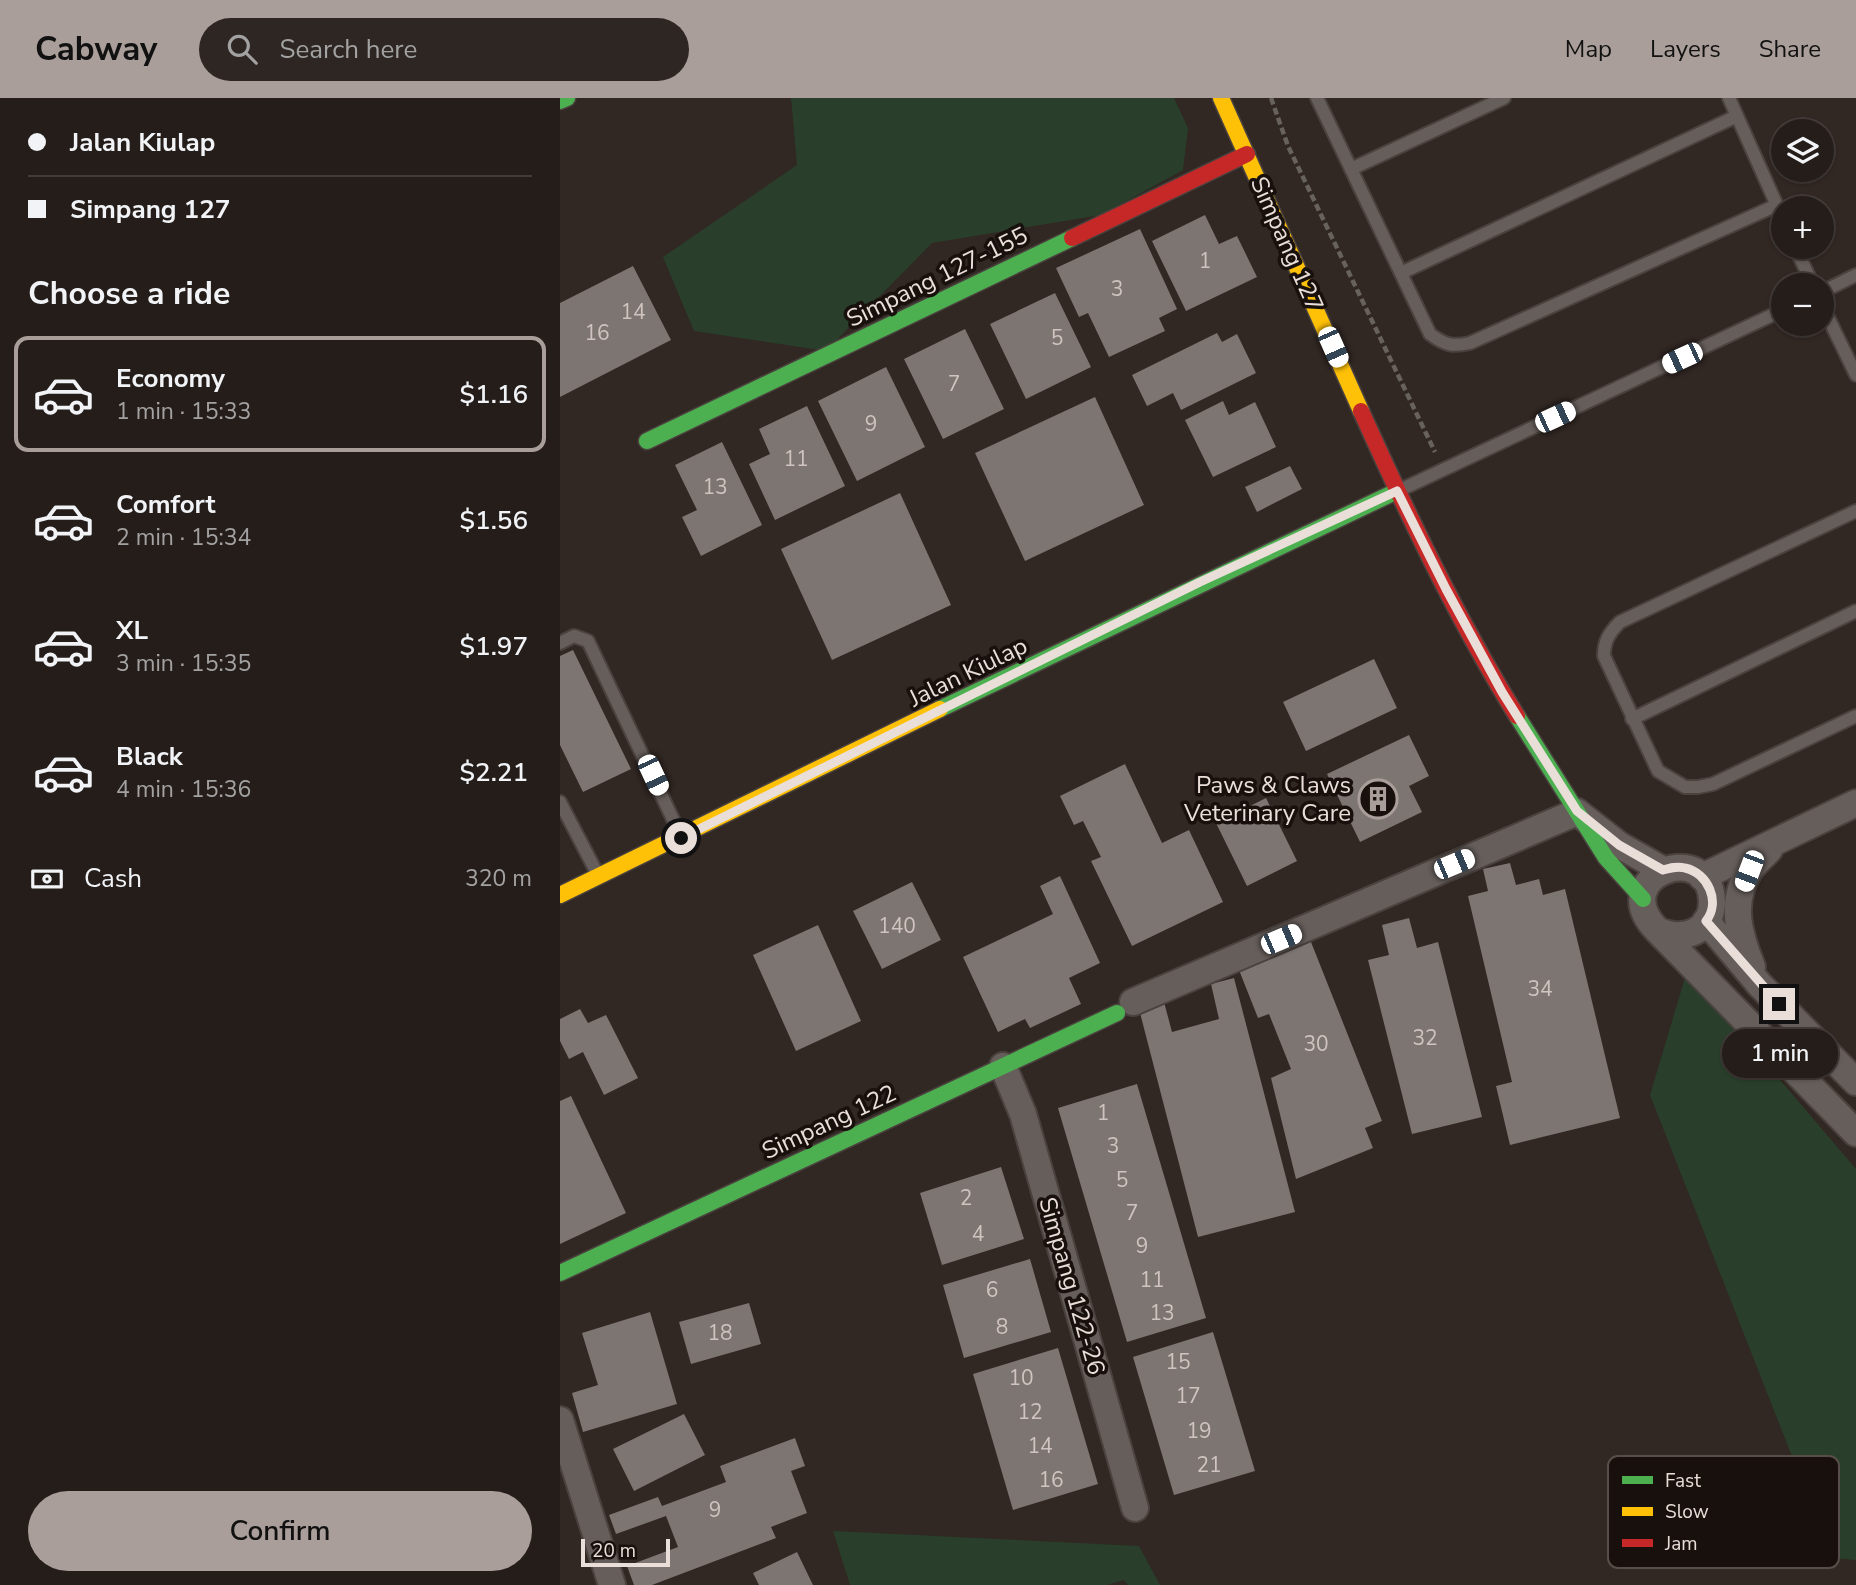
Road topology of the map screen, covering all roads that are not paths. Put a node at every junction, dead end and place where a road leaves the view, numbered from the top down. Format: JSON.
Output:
{"nodes":[{"id":1,"x":567,"y":98,"type":"edge"},
{"id":2,"x":1221,"y":98,"type":"edge"},
{"id":3,"x":1317,"y":98,"type":"edge"},
{"id":4,"x":1504,"y":98,"type":"edge"},
{"id":5,"x":1729,"y":98,"type":"edge"},
{"id":6,"x":560,"y":101,"type":"edge"},
{"id":7,"x":1737,"y":116,"type":"junction"},
{"id":8,"x":1247,"y":154,"type":"junction"},
{"id":9,"x":1351,"y":169,"type":"junction"},
{"id":10,"x":1773,"y":196,"type":"edge"},
{"id":11,"x":1771,"y":208,"type":"edge"},
{"id":12,"x":1401,"y":273,"type":"junction"},
{"id":13,"x":1856,"y":275,"type":"edge"},
{"id":14,"x":1834,"y":286,"type":"edge"},
{"id":15,"x":1771,"y":316,"type":"edge"},
{"id":16,"x":1834,"y":329,"type":"edge"},
{"id":17,"x":1856,"y":374,"type":"edge"},
{"id":18,"x":647,"y":441,"type":"dead end"},
{"id":19,"x":1397,"y":491,"type":"junction"},
{"id":20,"x":1856,"y":511,"type":"edge"},
{"id":21,"x":1856,"y":611,"type":"edge"},
{"id":22,"x":560,"y":643,"type":"edge"},
{"id":23,"x":1856,"y":716,"type":"edge"},
{"id":24,"x":1632,"y":719,"type":"junction"},
{"id":25,"x":560,"y":802,"type":"edge"},
{"id":26,"x":1856,"y":803,"type":"edge"},
{"id":27,"x":1577,"y":811,"type":"junction"},
{"id":28,"x":681,"y":838,"type":"junction"},
{"id":29,"x":1777,"y":841,"type":"junction"},
{"id":30,"x":1663,"y":870,"type":"junction"},
{"id":31,"x":598,"y":877,"type":"junction"},
{"id":32,"x":1702,"y":877,"type":"junction"},
{"id":33,"x":560,"y":895,"type":"edge"},
{"id":34,"x":1643,"y":899,"type":"junction"},
{"id":35,"x":1706,"y":921,"type":"junction"},
{"id":36,"x":1657,"y":930,"type":"junction"},
{"id":37,"x":1759,"y":984,"type":"junction"},
{"id":38,"x":1125,"y":1008,"type":"joint"},
{"id":39,"x":1003,"y":1066,"type":"junction"},
{"id":40,"x":1856,"y":1082,"type":"edge"},
{"id":41,"x":1856,"y":1133,"type":"edge"},
{"id":42,"x":560,"y":1273,"type":"edge"},
{"id":43,"x":560,"y":1420,"type":"edge"},
{"id":44,"x":1135,"y":1508,"type":"dead end"},
{"id":45,"x":612,"y":1585,"type":"edge"}],
"edges":[{"from":1,"to":6,"type":"main road"},
{"from":2,"to":8,"type":"main road","name":"Simpang 127"},
{"from":3,"to":9,"type":"lane"},
{"from":4,"to":9,"type":"lane"},
{"from":5,"to":7,"type":"lane"},
{"from":7,"to":10,"type":"lane"},
{"from":7,"to":12,"type":"lane"},
{"from":8,"to":18,"type":"main road","name":"Simpang 127-155"},
{"from":8,"to":19,"type":"main road","name":"Simpang 127"},
{"from":9,"to":12,"type":"lane"},
{"from":11,"to":12,"type":"lane"},
{"from":13,"to":14,"type":"lane"},
{"from":15,"to":19,"type":"lane"},
{"from":16,"to":17,"type":"lane"},
{"from":19,"to":27,"type":"main road","name":"Simpang 127"},
{"from":19,"to":28,"type":"main road","name":"Jalan Kiulap"},
{"from":20,"to":24,"type":"lane"},
{"from":21,"to":24,"type":"lane"},
{"from":22,"to":28,"type":"lane"},
{"from":23,"to":24,"type":"lane"},
{"from":25,"to":31,"type":"lane"},
{"from":26,"to":29,"type":"street"},
{"from":27,"to":30,"type":"street"},
{"from":27,"to":34,"type":"main road","name":"Simpang 127"},
{"from":27,"to":38,"type":"street"},
{"from":28,"to":31,"type":"main road","name":"Jalan Kiulap"},
{"from":29,"to":32,"type":"street"},
{"from":29,"to":37,"type":"street"},
{"from":30,"to":32,"type":"street"},
{"from":30,"to":34,"type":"street"},
{"from":31,"to":33,"type":"main road","name":"Jalan Kiulap"},
{"from":32,"to":35,"type":"street"},
{"from":34,"to":36,"type":"street"},
{"from":35,"to":36,"type":"street"},
{"from":35,"to":37,"type":"street"},
{"from":36,"to":41,"type":"street"},
{"from":37,"to":40,"type":"street"},
{"from":38,"to":39,"type":"main road","name":"Simpang 122"},
{"from":39,"to":42,"type":"main road","name":"Simpang 122"},
{"from":39,"to":44,"type":"street","name":"Simpang 122-26"},
{"from":43,"to":45,"type":"street"}]}
